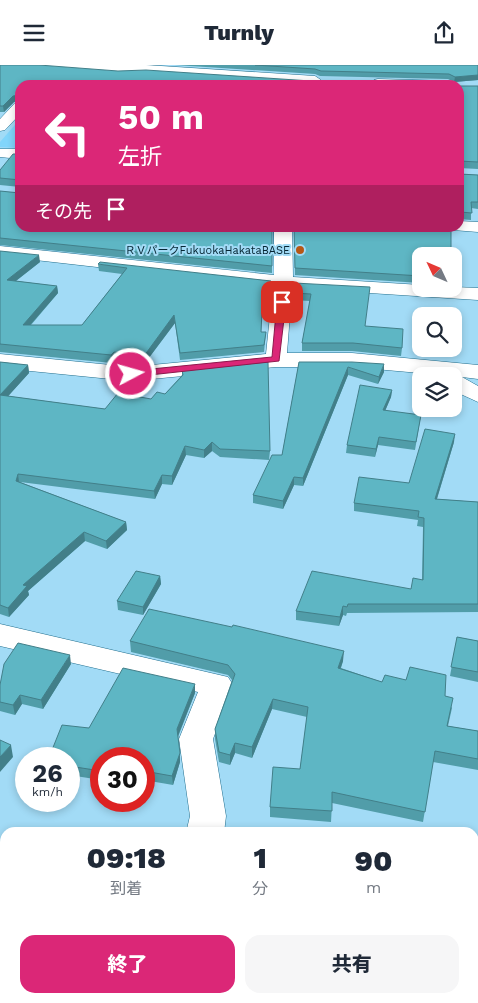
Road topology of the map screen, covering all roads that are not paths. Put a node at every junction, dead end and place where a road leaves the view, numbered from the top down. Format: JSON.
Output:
{"nodes":[{"id":1,"x":41,"y":65,"type":"edge"},
{"id":2,"x":318,"y":65,"type":"edge"},
{"id":3,"x":57,"y":66,"type":"edge"},
{"id":4,"x":273,"y":71,"type":"edge"},
{"id":5,"x":45,"y":79,"type":"edge"},
{"id":6,"x":309,"y":80,"type":"edge"},
{"id":7,"x":317,"y":80,"type":"edge"},
{"id":8,"x":15,"y":111,"type":"edge"},
{"id":9,"x":0,"y":127,"type":"edge"},
{"id":10,"x":0,"y":153,"type":"edge"},
{"id":11,"x":15,"y":154,"type":"edge"},
{"id":12,"x":464,"y":226,"type":"edge"},
{"id":13,"x":478,"y":227,"type":"edge"},
{"id":14,"x":283,"y":232,"type":"edge"},
{"id":15,"x":0,"y":251,"type":"edge"},
{"id":16,"x":283,"y":283,"type":"junction"},
{"id":17,"x":478,"y":294,"type":"edge"},
{"id":18,"x":276,"y":359,"type":"junction"},
{"id":19,"x":0,"y":361,"type":"edge"},
{"id":20,"x":400,"y":367,"type":"junction"},
{"id":21,"x":412,"y":370,"type":"edge"},
{"id":22,"x":478,"y":372,"type":"edge"},
{"id":23,"x":462,"y":386,"type":"edge"},
{"id":24,"x":478,"y":395,"type":"edge"},
{"id":25,"x":0,"y":635,"type":"edge"},
{"id":26,"x":207,"y":827,"type":"edge"}],
"edges":[{"from":1,"to":3,"type":"street"},
{"from":2,"to":7,"type":"street"},
{"from":3,"to":4,"type":"street"},
{"from":3,"to":5,"type":"street"},
{"from":4,"to":6,"type":"street"},
{"from":8,"to":9,"type":"street"},
{"from":10,"to":11,"type":"street"},
{"from":12,"to":13,"type":"street"},
{"from":14,"to":16,"type":"street"},
{"from":15,"to":16,"type":"street"},
{"from":16,"to":17,"type":"street"},
{"from":16,"to":18,"type":"street"},
{"from":18,"to":19,"type":"street"},
{"from":18,"to":20,"type":"street"},
{"from":20,"to":21,"type":"street"},
{"from":20,"to":22,"type":"street"},
{"from":23,"to":24,"type":"street"},
{"from":25,"to":26,"type":"street"}]}
